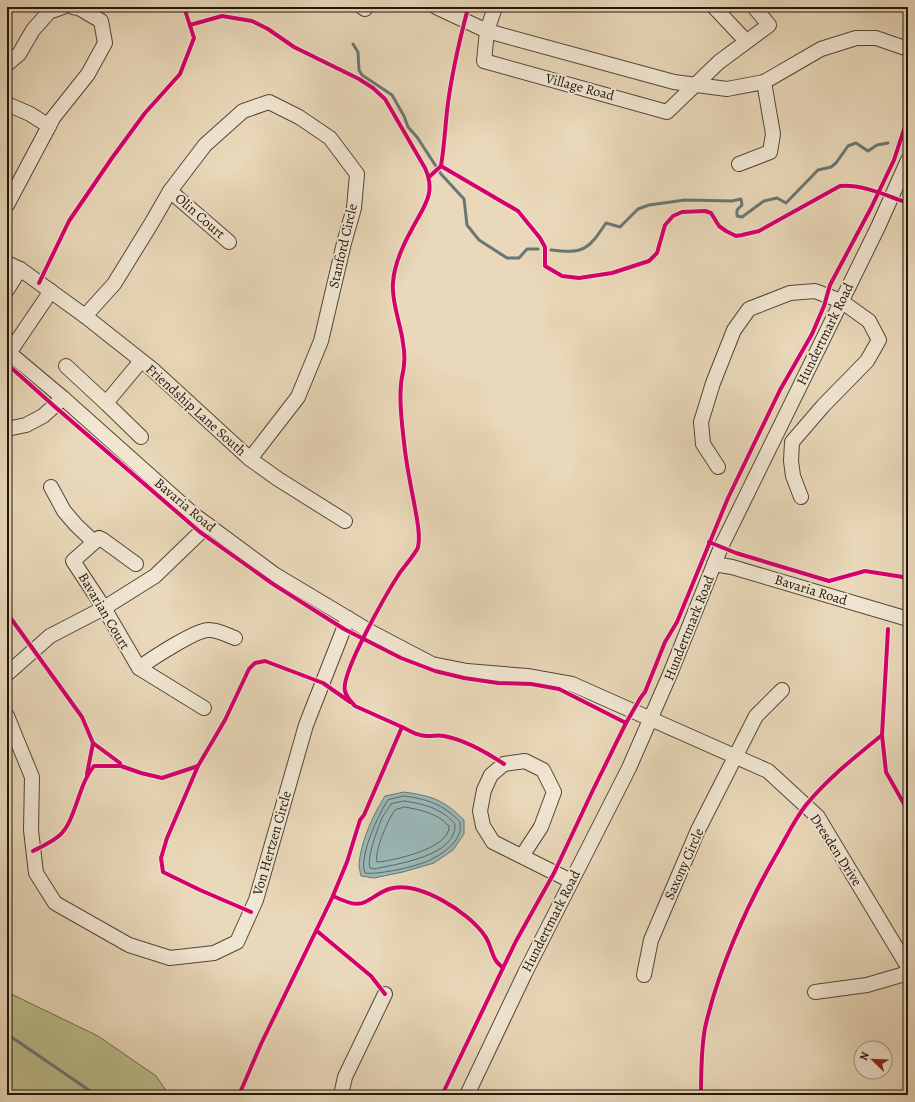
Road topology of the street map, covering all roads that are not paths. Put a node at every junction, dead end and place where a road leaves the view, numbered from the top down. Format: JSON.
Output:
{"nodes":[{"id":1,"x":63,"y":7,"type":"edge"},
{"id":2,"x":73,"y":7,"type":"edge"},
{"id":3,"x":362,"y":7,"type":"edge"},
{"id":4,"x":366,"y":7,"type":"edge"},
{"id":5,"x":436,"y":7,"type":"edge"},
{"id":6,"x":495,"y":7,"type":"edge"},
{"id":7,"x":714,"y":7,"type":"edge"},
{"id":8,"x":754,"y":7,"type":"edge"},
{"id":9,"x":487,"y":31,"type":"junction"},
{"id":10,"x":746,"y":42,"type":"junction"},
{"id":11,"x":908,"y":49,"type":"edge"},
{"id":12,"x":7,"y":64,"type":"edge"},
{"id":13,"x":764,"y":82,"type":"junction"},
{"id":14,"x":695,"y":85,"type":"junction"},
{"id":15,"x":7,"y":104,"type":"edge"},
{"id":16,"x":49,"y":126,"type":"junction"},
{"id":17,"x":908,"y":160,"type":"edge"},
{"id":18,"x":739,"y":164,"type":"dead end"},
{"id":19,"x":170,"y":191,"type":"junction"},
{"id":20,"x":7,"y":205,"type":"edge"},
{"id":21,"x":229,"y":242,"type":"dead end"},
{"id":22,"x":7,"y":263,"type":"edge"},
{"id":23,"x":20,"y":269,"type":"junction"},
{"id":24,"x":7,"y":290,"type":"edge"},
{"id":25,"x":51,"y":291,"type":"junction"},
{"id":26,"x":842,"y":301,"type":"junction"},
{"id":27,"x":85,"y":316,"type":"junction"},
{"id":28,"x":8,"y":352,"type":"edge"},
{"id":29,"x":142,"y":361,"type":"junction"},
{"id":30,"x":66,"y":366,"type":"dead end"},
{"id":31,"x":63,"y":398,"type":"junction"},
{"id":32,"x":106,"y":403,"type":"junction"},
{"id":33,"x":7,"y":430,"type":"edge"},
{"id":34,"x":140,"y":437,"type":"dead end"},
{"id":35,"x":250,"y":459,"type":"junction"},
{"id":36,"x":718,"y":467,"type":"dead end"},
{"id":37,"x":51,"y":487,"type":"dead end"},
{"id":38,"x":801,"y":497,"type":"dead end"},
{"id":39,"x":345,"y":522,"type":"dead end"},
{"id":40,"x":208,"y":525,"type":"junction"},
{"id":41,"x":94,"y":542,"type":"junction"},
{"id":42,"x":136,"y":564,"type":"dead end"},
{"id":43,"x":714,"y":564,"type":"junction"},
{"id":44,"x":104,"y":608,"type":"junction"},
{"id":45,"x":348,"y":618,"type":"junction"},
{"id":46,"x":908,"y":619,"type":"edge"},
{"id":47,"x":235,"y":638,"type":"dead end"},
{"id":48,"x":138,"y":668,"type":"junction"},
{"id":49,"x":7,"y":674,"type":"edge"},
{"id":50,"x":782,"y":690,"type":"dead end"},
{"id":51,"x":204,"y":708,"type":"dead end"},
{"id":52,"x":7,"y":716,"type":"edge"},
{"id":53,"x":650,"y":719,"type":"junction"},
{"id":54,"x":735,"y":757,"type":"junction"},
{"id":55,"x":522,"y":856,"type":"junction"},
{"id":56,"x":571,"y":881,"type":"junction"},
{"id":57,"x":908,"y":967,"type":"edge"},
{"id":58,"x":908,"y":973,"type":"edge"},
{"id":59,"x":644,"y":975,"type":"dead end"},
{"id":60,"x":815,"y":992,"type":"dead end"},
{"id":61,"x":385,"y":994,"type":"dead end"},
{"id":62,"x":341,"y":1095,"type":"edge"},
{"id":63,"x":467,"y":1095,"type":"edge"}],
"edges":[{"from":1,"to":12,"type":"street"},
{"from":2,"to":16,"type":"street"},
{"from":3,"to":4,"type":"street"},
{"from":5,"to":9,"type":"street"},
{"from":6,"to":9,"type":"street"},
{"from":7,"to":10,"type":"street"},
{"from":8,"to":10,"type":"street"},
{"from":9,"to":14,"type":"street"},
{"from":9,"to":14,"type":"street","name":"Village Road"},
{"from":10,"to":14,"type":"street"},
{"from":11,"to":13,"type":"street"},
{"from":13,"to":14,"type":"street"},
{"from":13,"to":18,"type":"street"},
{"from":15,"to":16,"type":"street"},
{"from":16,"to":20,"type":"street"},
{"from":17,"to":26,"type":"street","name":"Hundertmark Road"},
{"from":19,"to":21,"type":"street","name":"Olin Court"},
{"from":19,"to":27,"type":"street","name":"Stanford Circle"},
{"from":19,"to":35,"type":"street","name":"Stanford Circle"},
{"from":22,"to":23,"type":"street","name":"Friendship Lane South"},
{"from":23,"to":24,"type":"street"},
{"from":23,"to":25,"type":"street","name":"Friendship Lane South"},
{"from":25,"to":27,"type":"street","name":"Friendship Lane South"},
{"from":25,"to":28,"type":"street"},
{"from":26,"to":36,"type":"street"},
{"from":26,"to":38,"type":"street"},
{"from":26,"to":43,"type":"street","name":"Hundertmark Road"},
{"from":27,"to":29,"type":"street","name":"Friendship Lane South"},
{"from":28,"to":31,"type":"street","name":"Bavaria Road"},
{"from":29,"to":32,"type":"street"},
{"from":29,"to":35,"type":"street","name":"Friendship Lane South"},
{"from":30,"to":32,"type":"street"},
{"from":31,"to":33,"type":"street"},
{"from":31,"to":40,"type":"street","name":"Bavaria Road"},
{"from":32,"to":34,"type":"street"},
{"from":35,"to":39,"type":"street","name":"Friendship Lane South"},
{"from":37,"to":41,"type":"street"},
{"from":40,"to":44,"type":"street"},
{"from":40,"to":45,"type":"street","name":"Bavaria Road"},
{"from":41,"to":42,"type":"street"},
{"from":41,"to":44,"type":"street","name":"Bavarian Court"},
{"from":43,"to":46,"type":"street","name":"Bavaria Road"},
{"from":43,"to":53,"type":"street","name":"Hundertmark Road"},
{"from":44,"to":48,"type":"street","name":"Bavarian Court"},
{"from":44,"to":49,"type":"street"},
{"from":45,"to":52,"type":"street","name":"Von Hertzen Circle"},
{"from":45,"to":53,"type":"street","name":"Bavaria Road"},
{"from":47,"to":48,"type":"street"},
{"from":48,"to":51,"type":"street","name":"Bavarian Court"},
{"from":50,"to":54,"type":"street","name":"Saxony Circle"},
{"from":53,"to":54,"type":"street","name":"Dresden Drive"},
{"from":53,"to":56,"type":"street","name":"Hundertmark Road"},
{"from":54,"to":57,"type":"street","name":"Dresden Drive"},
{"from":54,"to":59,"type":"street","name":"Saxony Circle"},
{"from":55,"to":55,"type":"street"},
{"from":55,"to":56,"type":"street"},
{"from":56,"to":63,"type":"street","name":"Hundertmark Road"},
{"from":58,"to":60,"type":"street"},
{"from":61,"to":62,"type":"street"}]}
